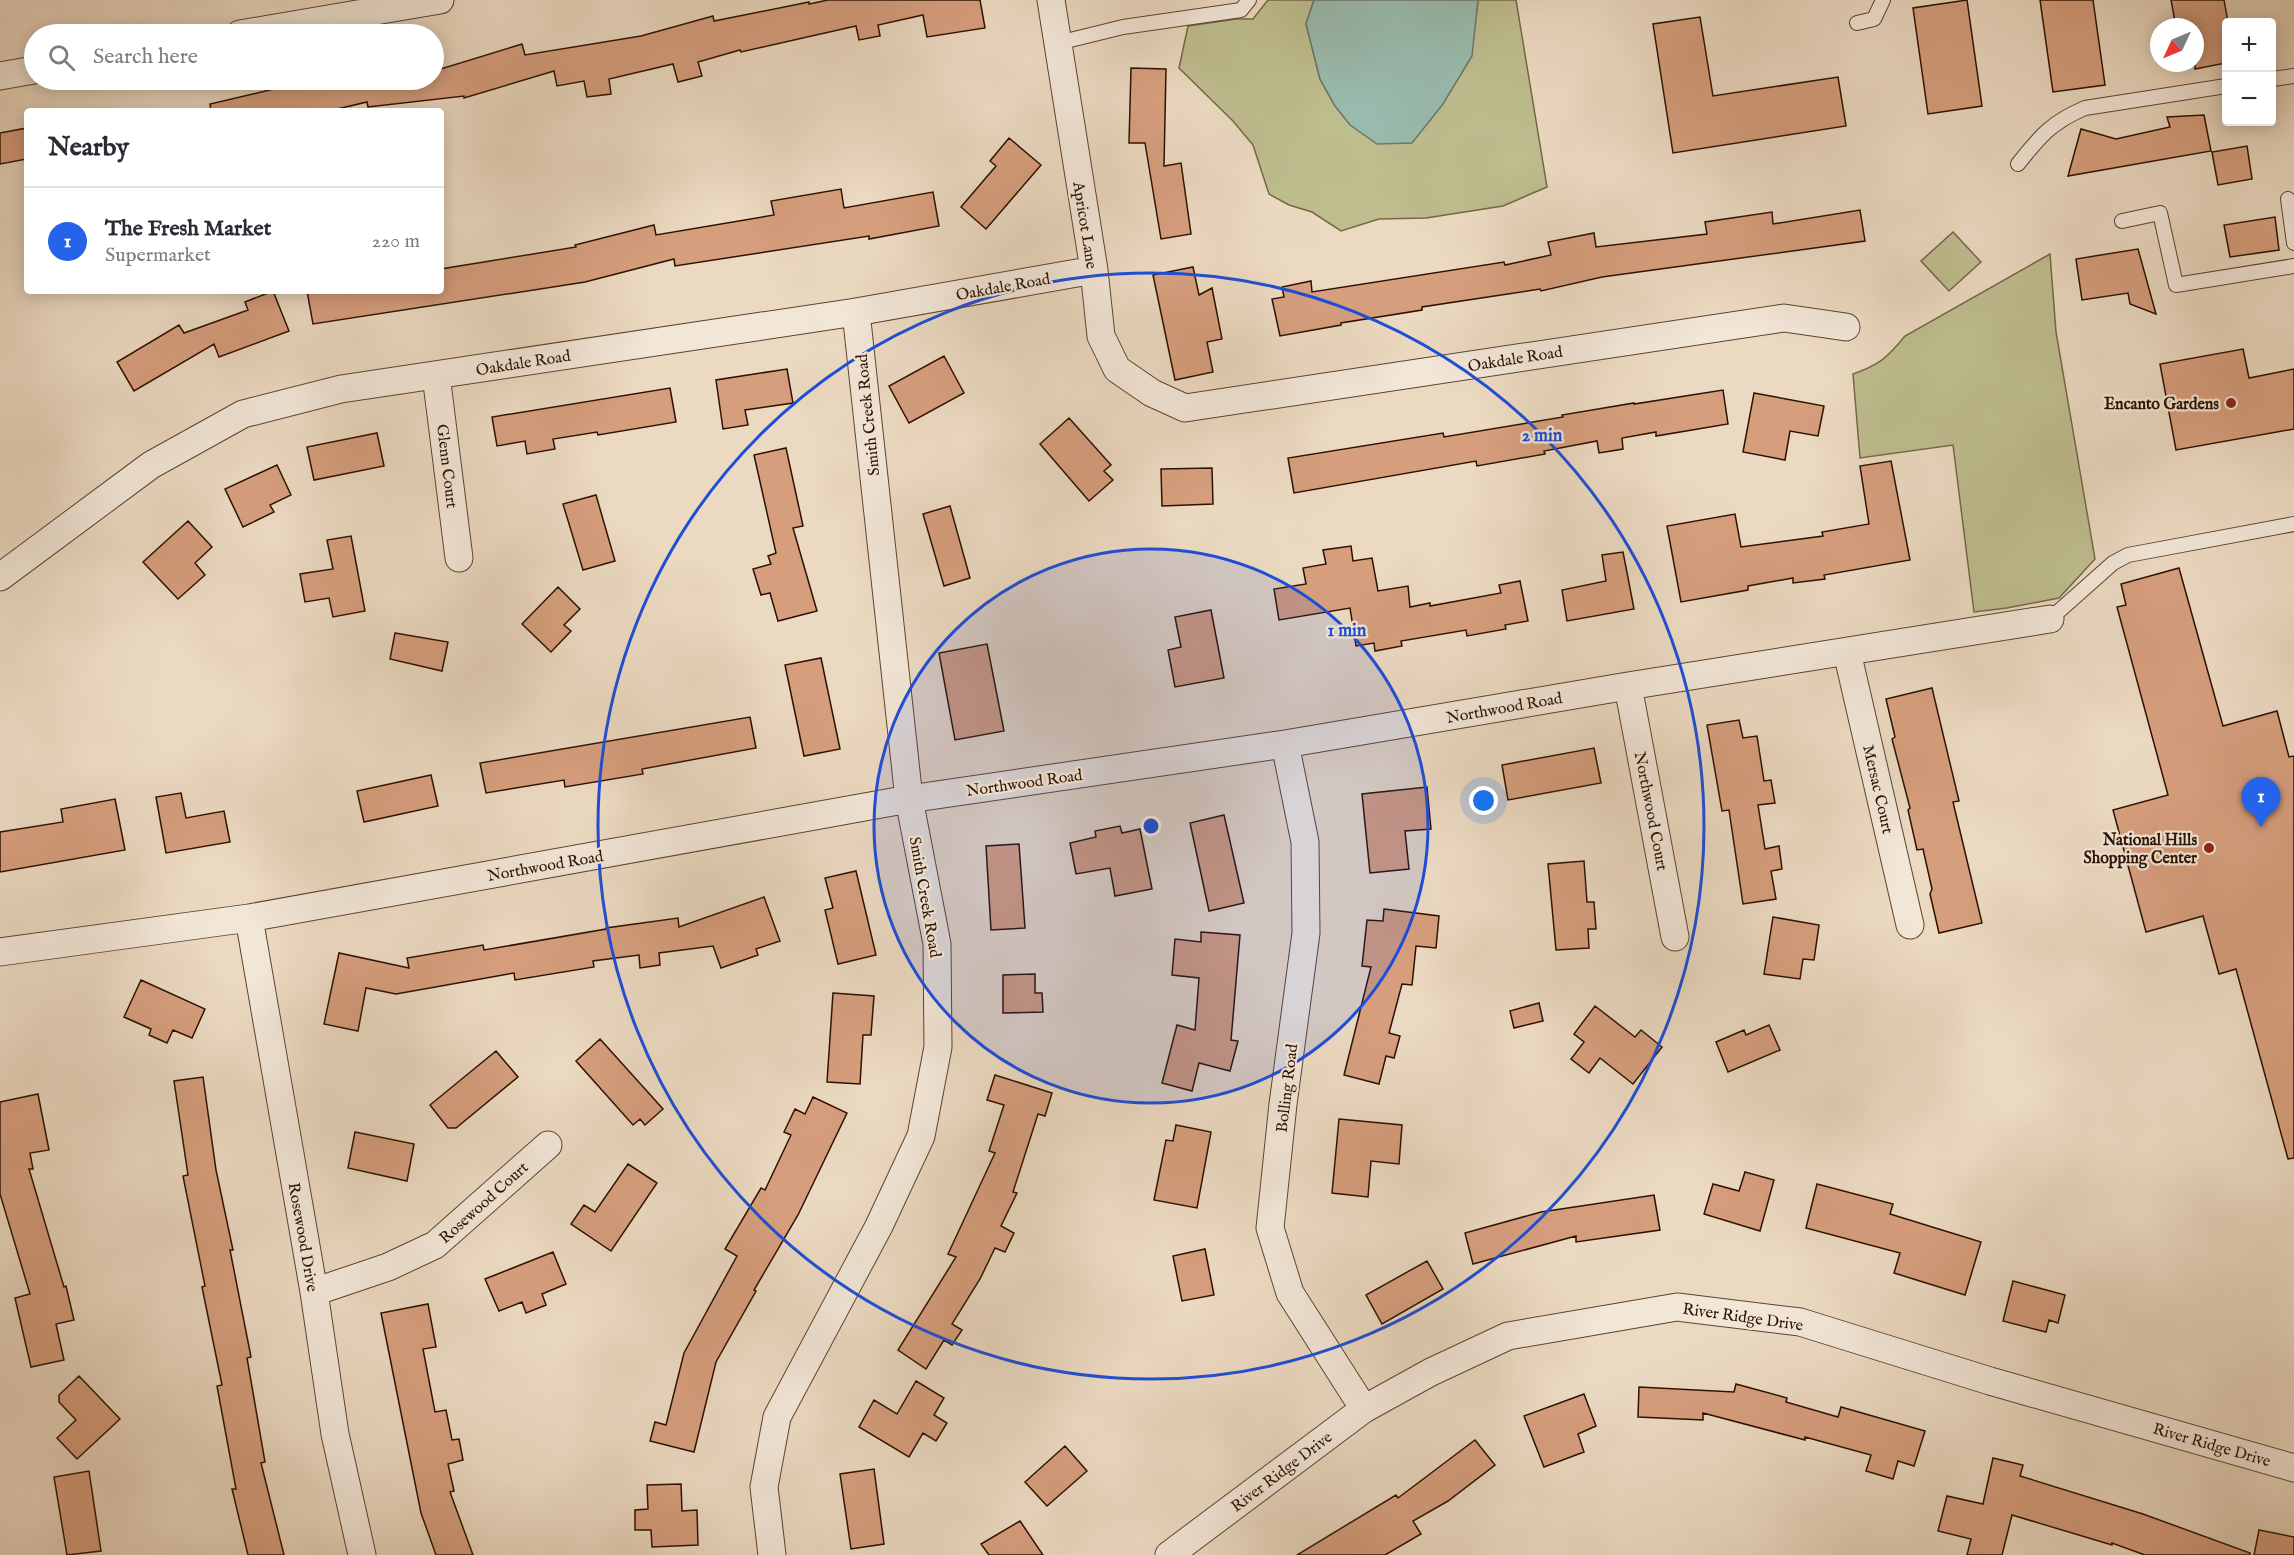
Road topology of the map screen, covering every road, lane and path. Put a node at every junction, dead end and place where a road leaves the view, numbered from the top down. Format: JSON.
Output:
{"nodes":[{"id":1,"x":440,"y":0,"type":"edge"},
{"id":2,"x":1051,"y":0,"type":"edge"},
{"id":3,"x":1249,"y":0,"type":"edge"},
{"id":4,"x":1883,"y":0,"type":"edge"},
{"id":5,"x":1857,"y":23,"type":"dead end"},
{"id":6,"x":299,"y":24,"type":"edge"},
{"id":7,"x":1058,"y":43,"type":"junction"},
{"id":8,"x":24,"y":72,"type":"edge"},
{"id":9,"x":0,"y":76,"type":"edge"},
{"id":10,"x":2294,"y":76,"type":"edge"},
{"id":11,"x":2276,"y":78,"type":"edge"},
{"id":12,"x":2222,"y":87,"type":"edge"},
{"id":13,"x":2018,"y":164,"type":"dead end"},
{"id":14,"x":2288,"y":199,"type":"dead end"},
{"id":15,"x":2122,"y":221,"type":"dead end"},
{"id":16,"x":2294,"y":243,"type":"edge"},
{"id":17,"x":2294,"y":266,"type":"edge"},
{"id":18,"x":1094,"y":270,"type":"junction"},
{"id":19,"x":856,"y":312,"type":"junction"},
{"id":20,"x":1846,"y":327,"type":"dead end"},
{"id":21,"x":436,"y":375,"type":"junction"},
{"id":22,"x":1185,"y":408,"type":"joint"},
{"id":23,"x":2294,"y":524,"type":"edge"},
{"id":24,"x":459,"y":558,"type":"dead end"},
{"id":25,"x":0,"y":577,"type":"edge"},
{"id":26,"x":2050,"y":619,"type":"joint"},
{"id":27,"x":1847,"y":652,"type":"junction"},
{"id":28,"x":1628,"y":686,"type":"junction"},
{"id":29,"x":1285,"y":744,"type":"junction"},
{"id":30,"x":909,"y":799,"type":"junction"},
{"id":31,"x":249,"y":918,"type":"junction"},
{"id":32,"x":1910,"y":925,"type":"dead end"},
{"id":33,"x":1675,"y":937,"type":"dead end"},
{"id":34,"x":0,"y":951,"type":"edge"},
{"id":35,"x":548,"y":1145,"type":"dead end"},
{"id":36,"x":314,"y":1292,"type":"junction"},
{"id":37,"x":1364,"y":1409,"type":"junction"},
{"id":38,"x":2294,"y":1468,"type":"edge"},
{"id":39,"x":362,"y":1555,"type":"edge"},
{"id":40,"x":772,"y":1555,"type":"edge"},
{"id":41,"x":1169,"y":1555,"type":"edge"}],
"edges":[{"from":1,"to":6,"type":"street"},
{"from":2,"to":7,"type":"street","name":"Apricot Lane"},
{"from":3,"to":7,"type":"lane"},
{"from":4,"to":5,"type":"lane"},
{"from":7,"to":18,"type":"street","name":"Apricot Lane"},
{"from":8,"to":9,"type":"street"},
{"from":10,"to":11,"type":"lane"},
{"from":12,"to":13,"type":"lane"},
{"from":14,"to":16,"type":"lane"},
{"from":15,"to":17,"type":"lane"},
{"from":18,"to":19,"type":"street","name":"Oakdale Road"},
{"from":18,"to":22,"type":"street","name":"Apricot Lane"},
{"from":19,"to":21,"type":"street","name":"Oakdale Road"},
{"from":19,"to":30,"type":"street","name":"Smith Creek Road"},
{"from":20,"to":22,"type":"street","name":"Oakdale Road"},
{"from":21,"to":24,"type":"street","name":"Glenn Court"},
{"from":21,"to":25,"type":"street","name":"Oakdale Road"},
{"from":23,"to":26,"type":"lane"},
{"from":26,"to":27,"type":"street","name":"Northwood Road"},
{"from":27,"to":28,"type":"street","name":"Northwood Road"},
{"from":27,"to":32,"type":"street","name":"Mersac Court"},
{"from":28,"to":29,"type":"street","name":"Northwood Road"},
{"from":28,"to":33,"type":"street","name":"Northwood Court"},
{"from":29,"to":30,"type":"street","name":"Northwood Road"},
{"from":29,"to":37,"type":"street","name":"Bolling Road"},
{"from":30,"to":31,"type":"street","name":"Northwood Road"},
{"from":30,"to":40,"type":"street","name":"Smith Creek Road"},
{"from":31,"to":34,"type":"street","name":"Northwood Road"},
{"from":31,"to":36,"type":"street","name":"Rosewood Drive"},
{"from":35,"to":36,"type":"street","name":"Rosewood Court"},
{"from":36,"to":39,"type":"street","name":"Rosewood Drive"},
{"from":37,"to":38,"type":"street","name":"River Ridge Drive"},
{"from":37,"to":41,"type":"street","name":"River Ridge Drive"}]}
